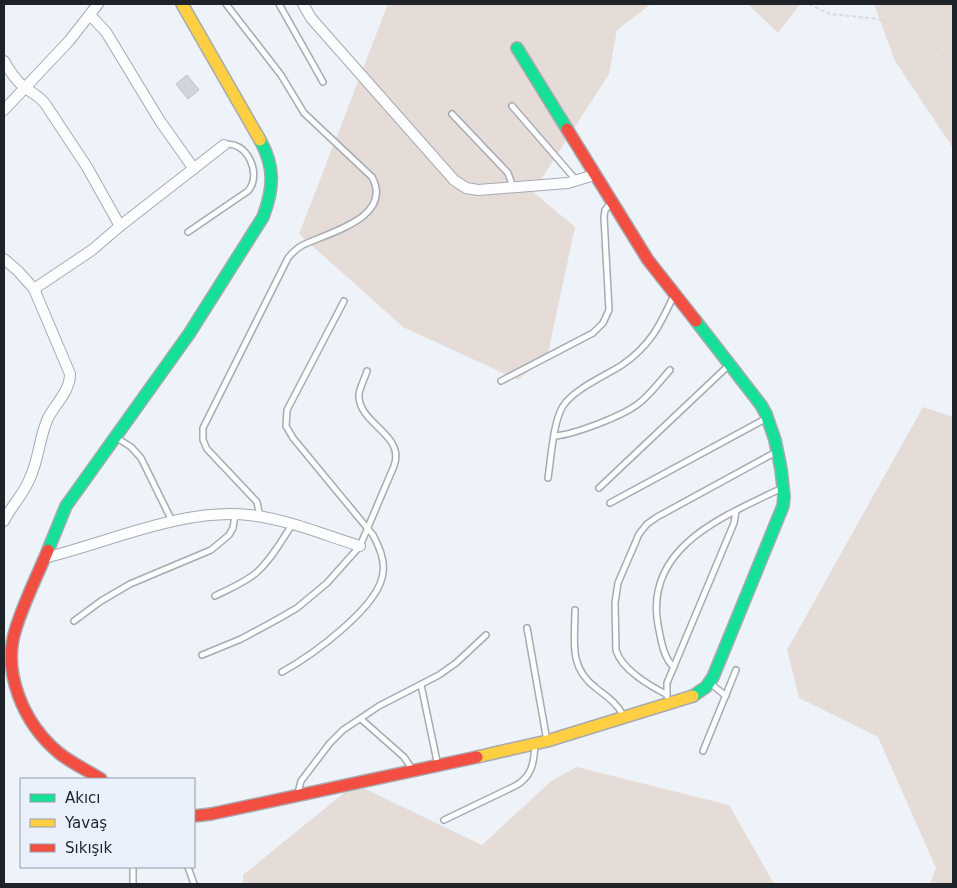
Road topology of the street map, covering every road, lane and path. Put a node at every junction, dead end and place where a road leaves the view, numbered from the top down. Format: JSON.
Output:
{"nodes":[{"id":1,"x":98,"y":4,"type":"edge"},
{"id":2,"x":182,"y":4,"type":"edge"},
{"id":3,"x":226,"y":4,"type":"edge"},
{"id":4,"x":279,"y":4,"type":"edge"},
{"id":5,"x":303,"y":4,"type":"edge"},
{"id":6,"x":809,"y":4,"type":"edge"},
{"id":7,"x":90,"y":15,"type":"junction"},
{"id":8,"x":517,"y":48,"type":"dead end"},
{"id":9,"x":953,"y":61,"type":"edge"},
{"id":10,"x":5,"y":66,"type":"edge"},
{"id":11,"x":323,"y":82,"type":"dead end"},
{"id":12,"x":25,"y":88,"type":"junction"},
{"id":13,"x":512,"y":106,"type":"dead end"},
{"id":14,"x":4,"y":110,"type":"edge"},
{"id":15,"x":452,"y":114,"type":"dead end"},
{"id":16,"x":224,"y":145,"type":"joint"},
{"id":17,"x":194,"y":169,"type":"junction"},
{"id":18,"x":594,"y":175,"type":"junction"},
{"id":19,"x":577,"y":181,"type":"junction"},
{"id":20,"x":513,"y":187,"type":"junction"},
{"id":21,"x":612,"y":203,"type":"junction"},
{"id":22,"x":120,"y":226,"type":"junction"},
{"id":23,"x":188,"y":232,"type":"dead end"},
{"id":24,"x":4,"y":259,"type":"edge"},
{"id":25,"x":34,"y":289,"type":"junction"},
{"id":26,"x":674,"y":294,"type":"junction"},
{"id":27,"x":344,"y":301,"type":"dead end"},
{"id":28,"x":730,"y":364,"type":"junction"},
{"id":29,"x":670,"y":370,"type":"dead end"},
{"id":30,"x":367,"y":371,"type":"dead end"},
{"id":31,"x":501,"y":381,"type":"dead end"},
{"id":32,"x":767,"y":418,"type":"junction"},
{"id":33,"x":555,"y":436,"type":"junction"},
{"id":34,"x":115,"y":437,"type":"junction"},
{"id":35,"x":776,"y":452,"type":"junction"},
{"id":36,"x":548,"y":478,"type":"dead end"},
{"id":37,"x":785,"y":487,"type":"junction"},
{"id":38,"x":598,"y":488,"type":"dead end"},
{"id":39,"x":610,"y":503,"type":"dead end"},
{"id":40,"x":736,"y":511,"type":"junction"},
{"id":41,"x":236,"y":514,"type":"junction"},
{"id":42,"x":260,"y":517,"type":"junction"},
{"id":43,"x":4,"y":521,"type":"edge"},
{"id":44,"x":173,"y":521,"type":"junction"},
{"id":45,"x":292,"y":525,"type":"junction"},
{"id":46,"x":368,"y":528,"type":"junction"},
{"id":47,"x":360,"y":546,"type":"junction"},
{"id":48,"x":44,"y":558,"type":"junction"},
{"id":49,"x":215,"y":596,"type":"dead end"},
{"id":50,"x":574,"y":610,"type":"dead end"},
{"id":51,"x":74,"y":621,"type":"dead end"},
{"id":52,"x":528,"y":628,"type":"dead end"},
{"id":53,"x":486,"y":636,"type":"dead end"},
{"id":54,"x":202,"y":655,"type":"dead end"},
{"id":55,"x":674,"y":667,"type":"junction"},
{"id":56,"x":736,"y":670,"type":"dead end"},
{"id":57,"x":282,"y":672,"type":"dead end"},
{"id":58,"x":710,"y":682,"type":"junction"},
{"id":59,"x":421,"y":685,"type":"junction"},
{"id":60,"x":726,"y":696,"type":"junction"},
{"id":61,"x":668,"y":699,"type":"junction"},
{"id":62,"x":361,"y":718,"type":"junction"},
{"id":63,"x":624,"y":718,"type":"junction"},
{"id":64,"x":541,"y":742,"type":"junction"},
{"id":65,"x":702,"y":750,"type":"dead end"},
{"id":66,"x":438,"y":767,"type":"junction"},
{"id":67,"x":414,"y":772,"type":"junction"},
{"id":68,"x":99,"y":778,"type":"edge"},
{"id":69,"x":298,"y":796,"type":"junction"},
{"id":70,"x":195,"y":816,"type":"edge"},
{"id":71,"x":444,"y":820,"type":"dead end"},
{"id":72,"x":133,"y":868,"type":"edge"},
{"id":73,"x":188,"y":868,"type":"edge"},
{"id":74,"x":134,"y":884,"type":"edge"},
{"id":75,"x":194,"y":884,"type":"edge"}],
"edges":[{"from":1,"to":7,"type":"street"},
{"from":2,"to":34,"type":"street"},
{"from":3,"to":42,"type":"lane"},
{"from":4,"to":11,"type":"lane"},
{"from":5,"to":20,"type":"street"},
{"from":6,"to":9,"type":"path"},
{"from":7,"to":12,"type":"street"},
{"from":7,"to":17,"type":"street"},
{"from":8,"to":18,"type":"street"},
{"from":10,"to":12,"type":"street"},
{"from":12,"to":14,"type":"street"},
{"from":12,"to":22,"type":"street"},
{"from":13,"to":19,"type":"lane"},
{"from":15,"to":20,"type":"lane"},
{"from":16,"to":17,"type":"street"},
{"from":16,"to":23,"type":"lane"},
{"from":17,"to":22,"type":"street"},
{"from":18,"to":19,"type":"street"},
{"from":18,"to":21,"type":"street"},
{"from":19,"to":20,"type":"street"},
{"from":21,"to":26,"type":"street"},
{"from":21,"to":31,"type":"lane"},
{"from":22,"to":25,"type":"street"},
{"from":24,"to":25,"type":"street"},
{"from":25,"to":43,"type":"street"},
{"from":26,"to":28,"type":"street"},
{"from":26,"to":33,"type":"lane"},
{"from":27,"to":46,"type":"lane"},
{"from":28,"to":32,"type":"street"},
{"from":28,"to":38,"type":"lane"},
{"from":29,"to":33,"type":"lane"},
{"from":30,"to":46,"type":"lane"},
{"from":32,"to":35,"type":"street"},
{"from":32,"to":39,"type":"lane"},
{"from":33,"to":36,"type":"lane"},
{"from":34,"to":44,"type":"lane"},
{"from":34,"to":48,"type":"street"},
{"from":35,"to":37,"type":"street"},
{"from":35,"to":61,"type":"lane"},
{"from":37,"to":40,"type":"lane"},
{"from":37,"to":58,"type":"street"},
{"from":40,"to":55,"type":"lane"},
{"from":40,"to":55,"type":"lane"},
{"from":41,"to":42,"type":"street"},
{"from":41,"to":44,"type":"street"},
{"from":41,"to":51,"type":"lane"},
{"from":42,"to":45,"type":"street"},
{"from":44,"to":48,"type":"street"},
{"from":45,"to":47,"type":"street"},
{"from":45,"to":49,"type":"lane"},
{"from":46,"to":47,"type":"lane"},
{"from":46,"to":57,"type":"lane"},
{"from":47,"to":54,"type":"lane"},
{"from":48,"to":68,"type":"street"},
{"from":50,"to":63,"type":"lane"},
{"from":52,"to":64,"type":"lane"},
{"from":53,"to":59,"type":"lane"},
{"from":55,"to":61,"type":"lane"},
{"from":56,"to":60,"type":"lane"},
{"from":58,"to":60,"type":"lane"},
{"from":58,"to":61,"type":"street"},
{"from":59,"to":62,"type":"lane"},
{"from":59,"to":66,"type":"lane"},
{"from":60,"to":65,"type":"lane"},
{"from":61,"to":63,"type":"street"},
{"from":62,"to":67,"type":"lane"},
{"from":62,"to":69,"type":"lane"},
{"from":63,"to":64,"type":"street"},
{"from":64,"to":66,"type":"street"},
{"from":64,"to":71,"type":"lane"},
{"from":66,"to":67,"type":"street"},
{"from":67,"to":69,"type":"street"},
{"from":69,"to":70,"type":"street"},
{"from":72,"to":74,"type":"lane"},
{"from":73,"to":75,"type":"lane"}]}
